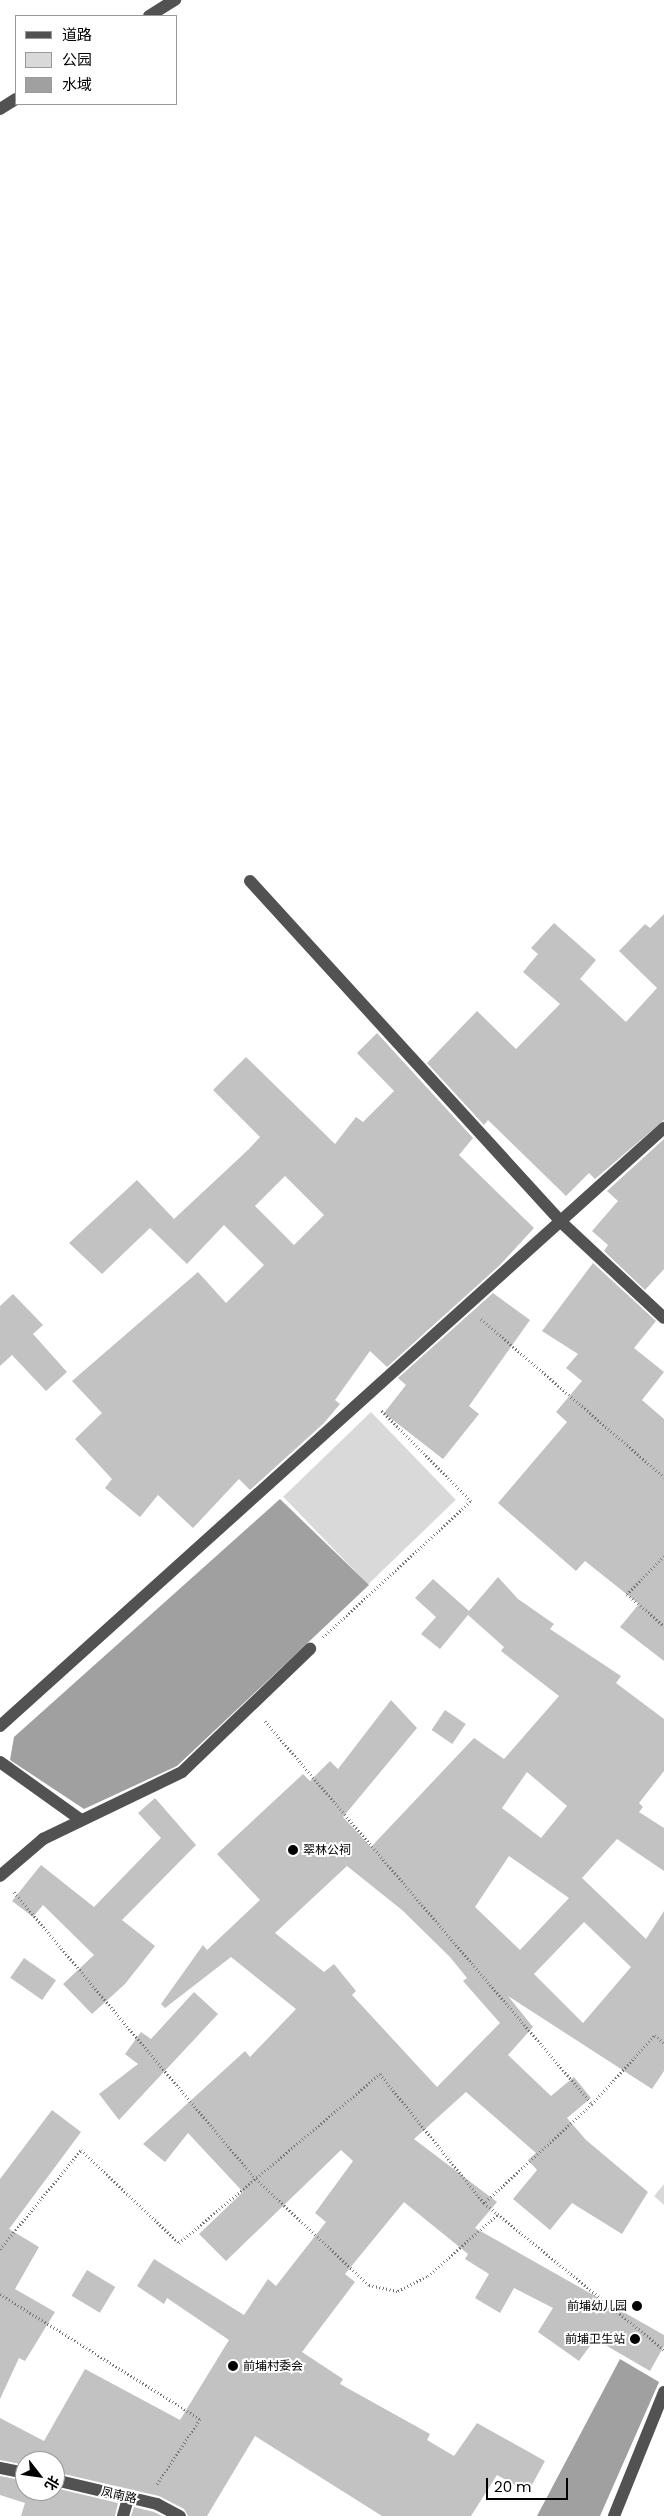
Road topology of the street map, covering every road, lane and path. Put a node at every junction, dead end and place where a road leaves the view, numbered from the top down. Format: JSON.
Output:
{"nodes":[{"id":1,"x":175,"y":0,"type":"edge"},
{"id":2,"x":151,"y":15,"type":"edge"},
{"id":3,"x":15,"y":100,"type":"edge"},
{"id":4,"x":0,"y":109,"type":"edge"},
{"id":5,"x":250,"y":881,"type":"dead end"},
{"id":6,"x":664,"y":1128,"type":"edge"},
{"id":7,"x":560,"y":1221,"type":"junction"},
{"id":8,"x":466,"y":1306,"type":"junction"},
{"id":9,"x":664,"y":1318,"type":"edge"},
{"id":10,"x":367,"y":1396,"type":"junction"},
{"id":11,"x":664,"y":1477,"type":"edge"},
{"id":12,"x":664,"y":1556,"type":"edge"},
{"id":13,"x":664,"y":1626,"type":"edge"},
{"id":14,"x":310,"y":1649,"type":"joint"},
{"id":15,"x":252,"y":1705,"type":"junction"},
{"id":16,"x":0,"y":1726,"type":"edge"},
{"id":17,"x":0,"y":1762,"type":"edge"},
{"id":18,"x":81,"y":1820,"type":"junction"},
{"id":19,"x":0,"y":1876,"type":"edge"},
{"id":20,"x":664,"y":2043,"type":"edge"},
{"id":21,"x":592,"y":2104,"type":"junction"},
{"id":22,"x":256,"y":2179,"type":"junction"},
{"id":23,"x":484,"y":2203,"type":"junction"},
{"id":24,"x":498,"y":2214,"type":"junction"},
{"id":25,"x":0,"y":2249,"type":"edge"},
{"id":26,"x":0,"y":2294,"type":"edge"},
{"id":27,"x":664,"y":2350,"type":"edge"},
{"id":28,"x":664,"y":2392,"type":"edge"},
{"id":29,"x":0,"y":2468,"type":"edge"},
{"id":30,"x":15,"y":2472,"type":"edge"},
{"id":31,"x":65,"y":2482,"type":"edge"},
{"id":32,"x":128,"y":2498,"type":"junction"},
{"id":33,"x":146,"y":2501,"type":"junction"},
{"id":34,"x":123,"y":2516,"type":"edge"},
{"id":35,"x":180,"y":2516,"type":"edge"},
{"id":36,"x":614,"y":2516,"type":"edge"}],
"edges":[{"from":1,"to":2,"type":"street"},
{"from":3,"to":4,"type":"street"},
{"from":5,"to":7,"type":"street"},
{"from":6,"to":7,"type":"street"},
{"from":7,"to":8,"type":"street"},
{"from":7,"to":9,"type":"street"},
{"from":8,"to":10,"type":"street"},
{"from":8,"to":11,"type":"path"},
{"from":10,"to":14,"type":"path"},
{"from":10,"to":16,"type":"street"},
{"from":12,"to":13,"type":"path"},
{"from":14,"to":15,"type":"street"},
{"from":15,"to":18,"type":"street"},
{"from":15,"to":21,"type":"path"},
{"from":17,"to":18,"type":"street"},
{"from":18,"to":19,"type":"street"},
{"from":19,"to":22,"type":"path"},
{"from":20,"to":21,"type":"path"},
{"from":21,"to":23,"type":"path"},
{"from":22,"to":23,"type":"path"},
{"from":22,"to":24,"type":"path"},
{"from":22,"to":25,"type":"path"},
{"from":23,"to":24,"type":"path"},
{"from":24,"to":27,"type":"path"},
{"from":26,"to":33,"type":"path"},
{"from":28,"to":36,"type":"street"},
{"from":29,"to":30,"type":"street"},
{"from":31,"to":32,"type":"street","name":"凤南路"},
{"from":32,"to":33,"type":"street","name":"凤南路"},
{"from":32,"to":34,"type":"street"},
{"from":33,"to":35,"type":"street","name":"凤南路"}]}
